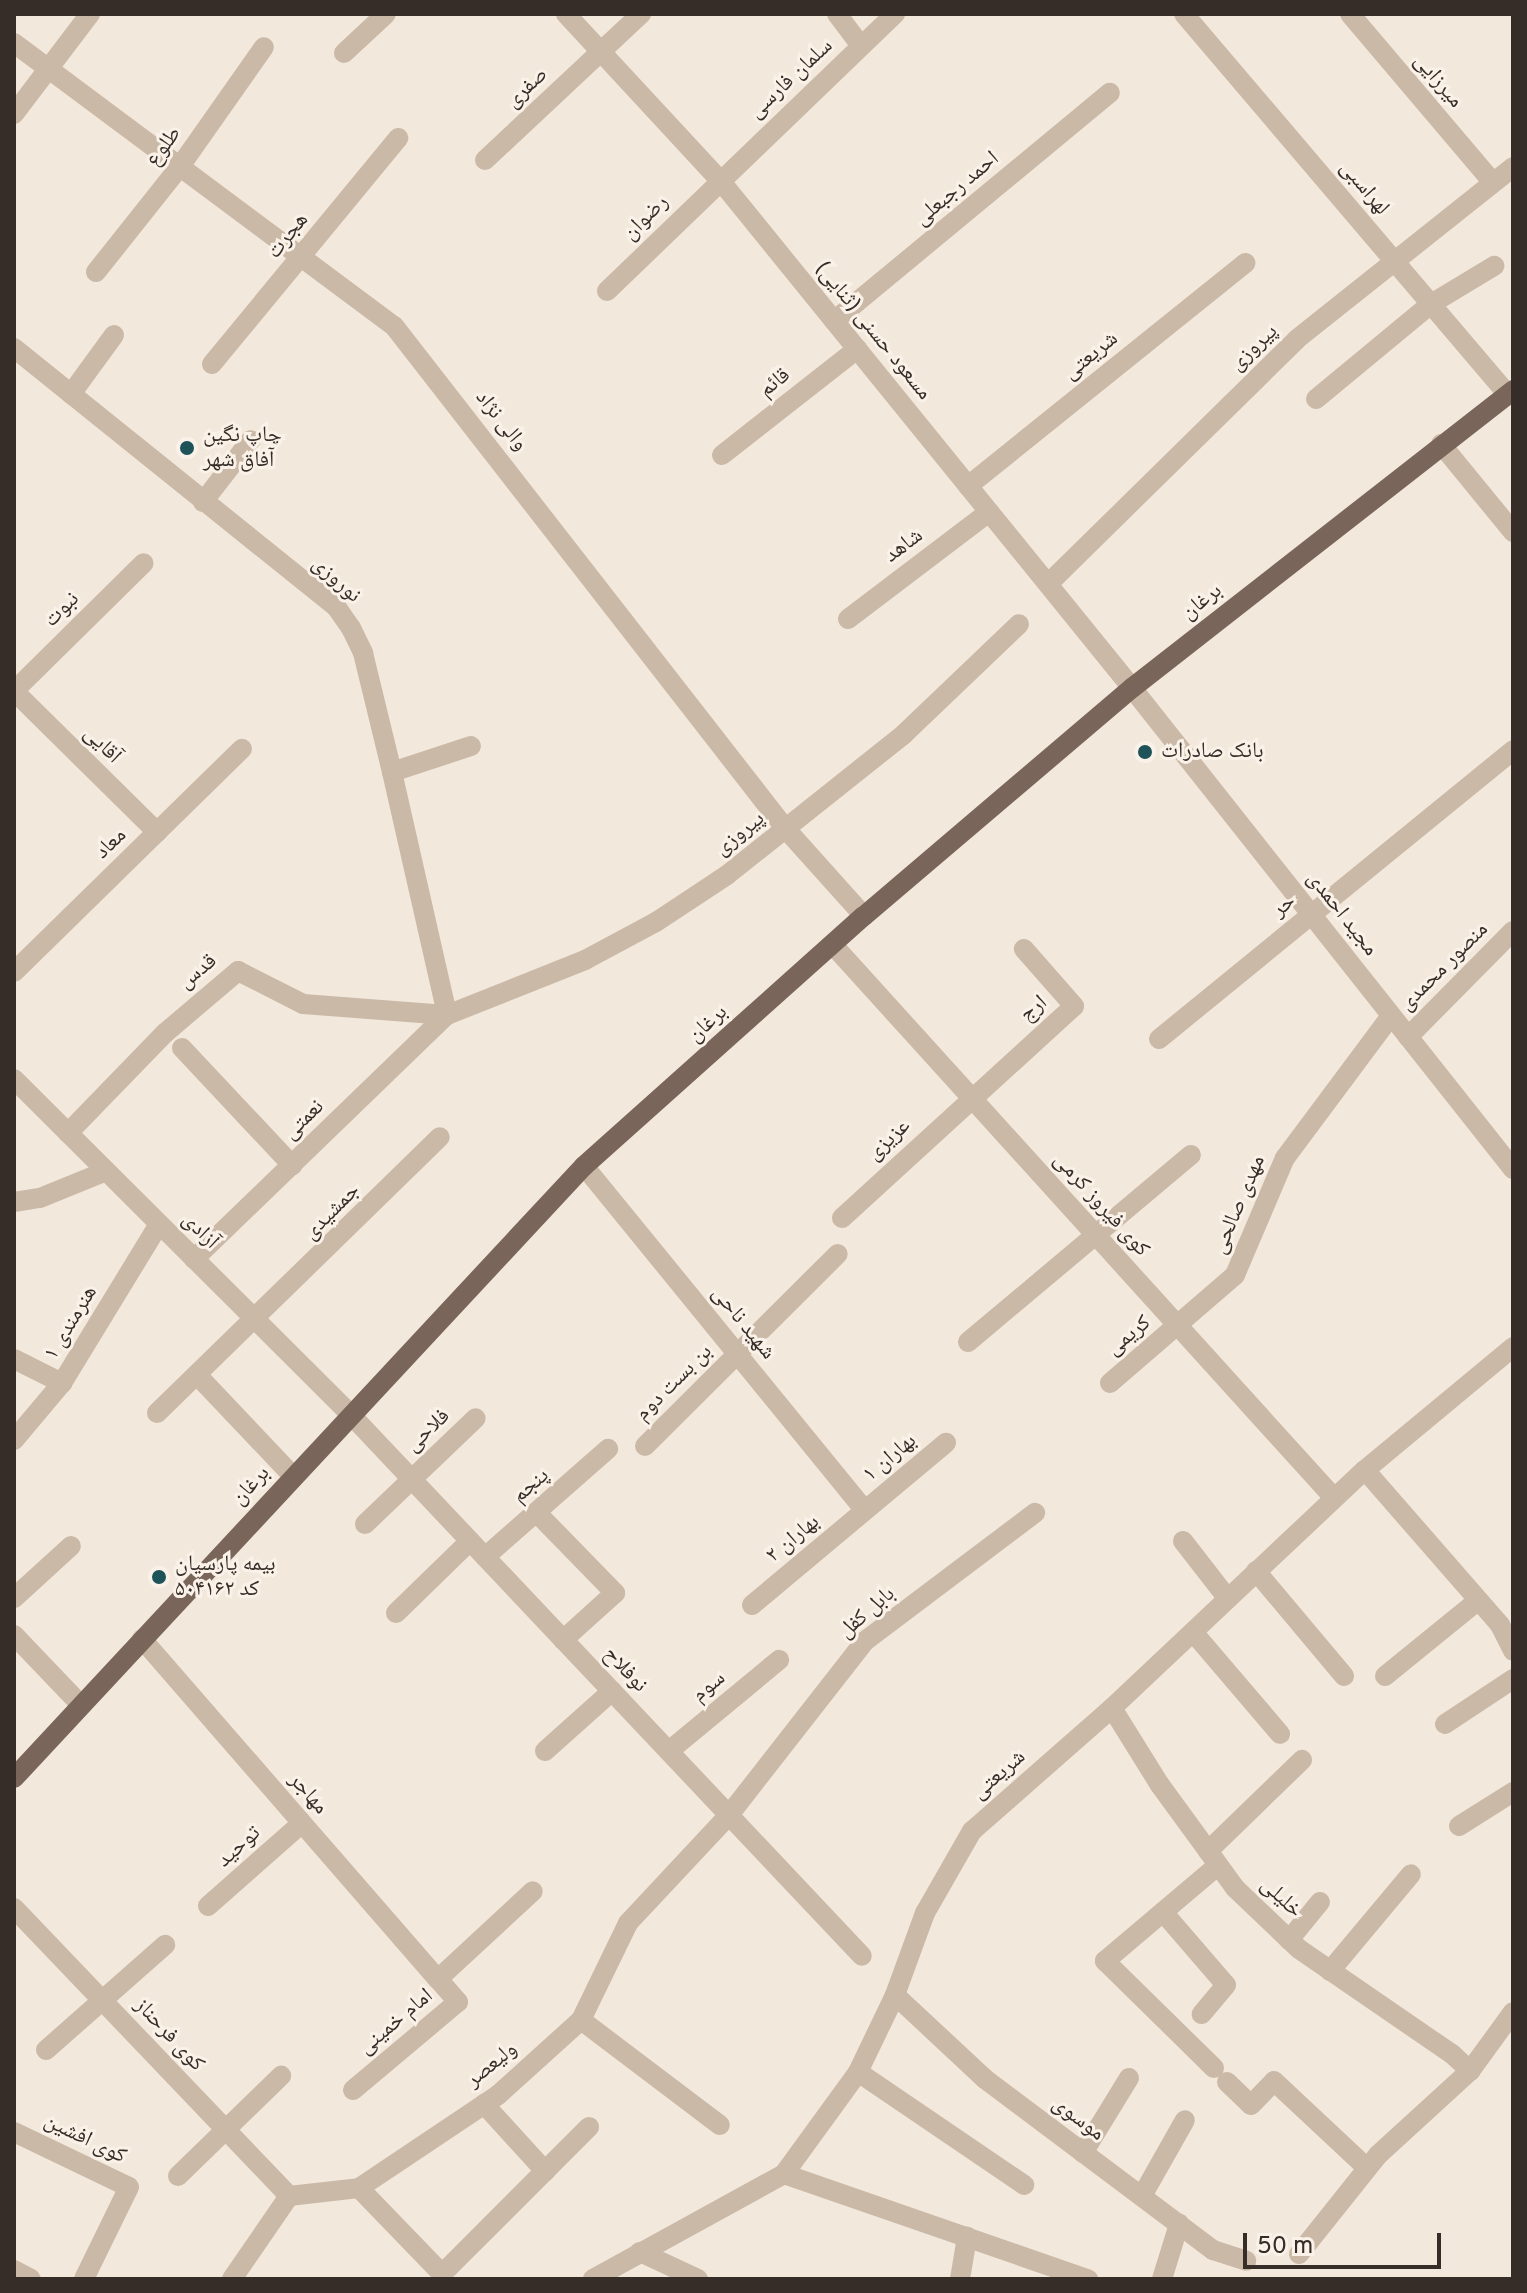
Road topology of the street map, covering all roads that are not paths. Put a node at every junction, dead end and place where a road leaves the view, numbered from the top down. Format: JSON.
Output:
{"nodes":[{"id":1,"x":90,"y":14,"type":"edge"},
{"id":2,"x":386,"y":14,"type":"edge"},
{"id":3,"x":566,"y":14,"type":"edge"},
{"id":4,"x":641,"y":14,"type":"edge"},
{"id":5,"x":837,"y":14,"type":"edge"},
{"id":6,"x":895,"y":14,"type":"edge"},
{"id":7,"x":1184,"y":14,"type":"edge"},
{"id":8,"x":1350,"y":14,"type":"edge"},
{"id":9,"x":14,"y":43,"type":"edge"},
{"id":10,"x":861,"y":46,"type":"junction"},
{"id":11,"x":264,"y":47,"type":"dead end"},
{"id":12,"x":601,"y":51,"type":"junction"},
{"id":13,"x":344,"y":53,"type":"dead end"},
{"id":14,"x":46,"y":66,"type":"junction"},
{"id":15,"x":1110,"y":93,"type":"dead end"},
{"id":16,"x":14,"y":114,"type":"edge"},
{"id":17,"x":398,"y":138,"type":"dead end"},
{"id":18,"x":485,"y":160,"type":"dead end"},
{"id":19,"x":181,"y":165,"type":"junction"},
{"id":20,"x":1513,"y":167,"type":"edge"},
{"id":21,"x":719,"y":179,"type":"junction"},
{"id":22,"x":1491,"y":180,"type":"junction"},
{"id":23,"x":304,"y":254,"type":"junction"},
{"id":24,"x":1392,"y":259,"type":"junction"},
{"id":25,"x":1245,"y":263,"type":"dead end"},
{"id":26,"x":1494,"y":266,"type":"dead end"},
{"id":27,"x":96,"y":272,"type":"dead end"},
{"id":28,"x":607,"y":291,"type":"dead end"},
{"id":29,"x":1431,"y":304,"type":"junction"},
{"id":30,"x":834,"y":321,"type":"junction"},
{"id":31,"x":114,"y":335,"type":"dead end"},
{"id":32,"x":14,"y":348,"type":"edge"},
{"id":33,"x":857,"y":349,"type":"junction"},
{"id":34,"x":212,"y":364,"type":"dead end"},
{"id":35,"x":1510,"y":391,"type":"edge"},
{"id":36,"x":71,"y":394,"type":"junction"},
{"id":37,"x":1316,"y":399,"type":"dead end"},
{"id":38,"x":251,"y":440,"type":"dead end"},
{"id":39,"x":1441,"y":444,"type":"junction"},
{"id":40,"x":722,"y":455,"type":"dead end"},
{"id":41,"x":968,"y":486,"type":"junction"},
{"id":42,"x":203,"y":502,"type":"junction"},
{"id":43,"x":989,"y":512,"type":"junction"},
{"id":44,"x":1513,"y":532,"type":"edge"},
{"id":45,"x":144,"y":563,"type":"dead end"},
{"id":46,"x":1048,"y":584,"type":"junction"},
{"id":47,"x":848,"y":619,"type":"dead end"},
{"id":48,"x":1019,"y":624,"type":"dead end"},
{"id":49,"x":1132,"y":688,"type":"junction"},
{"id":50,"x":14,"y":691,"type":"edge"},
{"id":51,"x":471,"y":746,"type":"dead end"},
{"id":52,"x":242,"y":749,"type":"dead end"},
{"id":53,"x":1513,"y":750,"type":"edge"},
{"id":54,"x":392,"y":772,"type":"junction"},
{"id":55,"x":785,"y":828,"type":"junction"},
{"id":56,"x":157,"y":832,"type":"junction"},
{"id":57,"x":1312,"y":915,"type":"junction"},
{"id":58,"x":864,"y":916,"type":"junction"},
{"id":59,"x":1513,"y":931,"type":"edge"},
{"id":60,"x":833,"y":945,"type":"junction"},
{"id":61,"x":1024,"y":949,"type":"dead end"},
{"id":62,"x":14,"y":972,"type":"edge"},
{"id":63,"x":447,"y":1015,"type":"junction"},
{"id":64,"x":1391,"y":1016,"type":"junction"},
{"id":65,"x":1408,"y":1037,"type":"junction"},
{"id":66,"x":1159,"y":1039,"type":"dead end"},
{"id":67,"x":182,"y":1048,"type":"dead end"},
{"id":68,"x":14,"y":1079,"type":"edge"},
{"id":69,"x":969,"y":1097,"type":"junction"},
{"id":70,"x":68,"y":1133,"type":"junction"},
{"id":71,"x":440,"y":1137,"type":"dead end"},
{"id":72,"x":1191,"y":1155,"type":"dead end"},
{"id":73,"x":292,"y":1165,"type":"junction"},
{"id":74,"x":584,"y":1166,"type":"junction"},
{"id":75,"x":1513,"y":1169,"type":"edge"},
{"id":76,"x":106,"y":1171,"type":"junction"},
{"id":77,"x":14,"y":1202,"type":"edge"},
{"id":78,"x":842,"y":1218,"type":"dead end"},
{"id":79,"x":159,"y":1224,"type":"junction"},
{"id":80,"x":1096,"y":1235,"type":"junction"},
{"id":81,"x":838,"y":1254,"type":"dead end"},
{"id":82,"x":194,"y":1259,"type":"junction"},
{"id":83,"x":257,"y":1321,"type":"junction"},
{"id":84,"x":1179,"y":1327,"type":"junction"},
{"id":85,"x":968,"y":1342,"type":"dead end"},
{"id":86,"x":1513,"y":1347,"type":"edge"},
{"id":87,"x":737,"y":1354,"type":"junction"},
{"id":88,"x":14,"y":1359,"type":"edge"},
{"id":89,"x":198,"y":1376,"type":"junction"},
{"id":90,"x":62,"y":1383,"type":"junction"},
{"id":91,"x":1110,"y":1383,"type":"dead end"},
{"id":92,"x":157,"y":1413,"type":"dead end"},
{"id":93,"x":353,"y":1417,"type":"junction"},
{"id":94,"x":476,"y":1418,"type":"dead end"},
{"id":95,"x":14,"y":1440,"type":"edge"},
{"id":96,"x":946,"y":1443,"type":"dead end"},
{"id":97,"x":645,"y":1446,"type":"dead end"},
{"id":98,"x":608,"y":1449,"type":"dead end"},
{"id":99,"x":1365,"y":1470,"type":"junction"},
{"id":100,"x":293,"y":1476,"type":"junction"},
{"id":101,"x":411,"y":1479,"type":"junction"},
{"id":102,"x":1334,"y":1498,"type":"junction"},
{"id":103,"x":865,"y":1510,"type":"junction"},
{"id":104,"x":537,"y":1513,"type":"junction"},
{"id":105,"x":1035,"y":1513,"type":"dead end"},
{"id":106,"x":365,"y":1524,"type":"dead end"},
{"id":107,"x":470,"y":1541,"type":"junction"},
{"id":108,"x":1183,"y":1541,"type":"dead end"},
{"id":109,"x":71,"y":1546,"type":"dead end"},
{"id":110,"x":485,"y":1557,"type":"junction"},
{"id":111,"x":1256,"y":1571,"type":"junction"},
{"id":112,"x":14,"y":1598,"type":"edge"},
{"id":113,"x":1228,"y":1599,"type":"junction"},
{"id":114,"x":1476,"y":1602,"type":"junction"},
{"id":115,"x":752,"y":1605,"type":"dead end"},
{"id":116,"x":396,"y":1613,"type":"dead end"},
{"id":117,"x":1506,"y":1619,"type":"edge"},
{"id":118,"x":1193,"y":1632,"type":"junction"},
{"id":119,"x":14,"y":1635,"type":"edge"},
{"id":120,"x":142,"y":1639,"type":"junction"},
{"id":121,"x":563,"y":1640,"type":"junction"},
{"id":122,"x":1513,"y":1651,"type":"edge"},
{"id":123,"x":779,"y":1660,"type":"dead end"},
{"id":124,"x":1344,"y":1676,"type":"dead end"},
{"id":125,"x":1385,"y":1676,"type":"dead end"},
{"id":126,"x":1513,"y":1679,"type":"edge"},
{"id":127,"x":612,"y":1691,"type":"junction"},
{"id":128,"x":81,"y":1705,"type":"junction"},
{"id":129,"x":1112,"y":1708,"type":"junction"},
{"id":130,"x":1445,"y":1724,"type":"dead end"},
{"id":131,"x":1280,"y":1734,"type":"dead end"},
{"id":132,"x":545,"y":1751,"type":"dead end"},
{"id":133,"x":669,"y":1751,"type":"junction"},
{"id":134,"x":1302,"y":1760,"type":"dead end"},
{"id":135,"x":14,"y":1778,"type":"edge"},
{"id":136,"x":1513,"y":1792,"type":"edge"},
{"id":137,"x":729,"y":1815,"type":"junction"},
{"id":138,"x":302,"y":1823,"type":"junction"},
{"id":139,"x":1459,"y":1826,"type":"dead end"},
{"id":140,"x":1213,"y":1858,"type":"junction"},
{"id":141,"x":1411,"y":1874,"type":"dead end"},
{"id":142,"x":533,"y":1891,"type":"dead end"},
{"id":143,"x":1320,"y":1902,"type":"dead end"},
{"id":144,"x":208,"y":1906,"type":"dead end"},
{"id":145,"x":14,"y":1908,"type":"edge"},
{"id":146,"x":1163,"y":1912,"type":"junction"},
{"id":147,"x":1289,"y":1940,"type":"junction"},
{"id":148,"x":165,"y":1945,"type":"dead end"},
{"id":149,"x":862,"y":1956,"type":"dead end"},
{"id":150,"x":1330,"y":1971,"type":"junction"},
{"id":151,"x":438,"y":1979,"type":"junction"},
{"id":152,"x":895,"y":1995,"type":"junction"},
{"id":153,"x":102,"y":2000,"type":"junction"},
{"id":154,"x":1513,"y":2012,"type":"edge"},
{"id":155,"x":1202,"y":2014,"type":"dead end"},
{"id":156,"x":581,"y":2020,"type":"junction"},
{"id":157,"x":46,"y":2050,"type":"dead end"},
{"id":158,"x":1470,"y":2071,"type":"junction"},
{"id":159,"x":858,"y":2072,"type":"junction"},
{"id":160,"x":281,"y":2076,"type":"dead end"},
{"id":161,"x":1129,"y":2078,"type":"dead end"},
{"id":162,"x":353,"y":2090,"type":"dead end"},
{"id":163,"x":484,"y":2104,"type":"junction"},
{"id":164,"x":1185,"y":2120,"type":"dead end"},
{"id":165,"x":720,"y":2125,"type":"dead end"},
{"id":166,"x":589,"y":2127,"type":"dead end"},
{"id":167,"x":226,"y":2131,"type":"junction"},
{"id":168,"x":14,"y":2132,"type":"edge"},
{"id":169,"x":1083,"y":2153,"type":"junction"},
{"id":170,"x":1367,"y":2168,"type":"junction"},
{"id":171,"x":545,"y":2171,"type":"junction"},
{"id":172,"x":784,"y":2174,"type":"junction"},
{"id":173,"x":178,"y":2176,"type":"dead end"},
{"id":174,"x":1024,"y":2185,"type":"dead end"},
{"id":175,"x":359,"y":2188,"type":"junction"},
{"id":176,"x":289,"y":2196,"type":"junction"},
{"id":177,"x":1142,"y":2196,"type":"junction"},
{"id":178,"x":1179,"y":2224,"type":"junction"},
{"id":179,"x":967,"y":2237,"type":"junction"},
{"id":180,"x":640,"y":2252,"type":"junction"},
{"id":181,"x":1299,"y":2254,"type":"dead end"},
{"id":182,"x":1246,"y":2261,"type":"dead end"},
{"id":183,"x":14,"y":2270,"type":"edge"},
{"id":184,"x":31,"y":2279,"type":"edge"},
{"id":185,"x":84,"y":2279,"type":"edge"},
{"id":186,"x":232,"y":2279,"type":"edge"},
{"id":187,"x":593,"y":2279,"type":"edge"},
{"id":188,"x":698,"y":2279,"type":"edge"},
{"id":189,"x":960,"y":2279,"type":"edge"},
{"id":190,"x":1088,"y":2279,"type":"edge"},
{"id":191,"x":1162,"y":2279,"type":"edge"}],
"edges":[{"from":1,"to":14,"type":"street"},
{"from":2,"to":13,"type":"street"},
{"from":3,"to":12,"type":"street","name":"مسعود حسنی (ثنایی)"},
{"from":4,"to":12,"type":"street"},
{"from":5,"to":10,"type":"street"},
{"from":6,"to":10,"type":"street","name":"سلمان فارسی"},
{"from":7,"to":24,"type":"street","name":"لهراسبی"},
{"from":8,"to":22,"type":"street","name":"میرزایی"},
{"from":9,"to":14,"type":"street","name":"والی نژاد"},
{"from":10,"to":21,"type":"street","name":"سلمان فارسی"},
{"from":11,"to":19,"type":"street","name":"طلوع"},
{"from":12,"to":18,"type":"street","name":"صفری"},
{"from":12,"to":21,"type":"street","name":"مسعود حسنی (ثنایی)"},
{"from":14,"to":16,"type":"street"},
{"from":14,"to":19,"type":"street","name":"والی نژاد"},
{"from":15,"to":30,"type":"street","name":"احمد رجبعلی"},
{"from":17,"to":23,"type":"street","name":"هجرت"},
{"from":19,"to":23,"type":"street","name":"والی نژاد"},
{"from":19,"to":27,"type":"street","name":"طلوع"},
{"from":20,"to":22,"type":"street","name":"پیروزی"},
{"from":21,"to":28,"type":"street","name":"رضوان"},
{"from":21,"to":30,"type":"street","name":"مسعود حسنی (ثنایی)"},
{"from":22,"to":24,"type":"street","name":"پیروزی"},
{"from":23,"to":34,"type":"street","name":"هجرت"},
{"from":23,"to":55,"type":"street","name":"والی نژاد"},
{"from":24,"to":29,"type":"street","name":"لهراسبی"},
{"from":24,"to":46,"type":"street","name":"پیروزی"},
{"from":25,"to":41,"type":"street","name":"شریعتی"},
{"from":26,"to":29,"type":"street"},
{"from":29,"to":35,"type":"street","name":"لهراسبی"},
{"from":29,"to":37,"type":"street"},
{"from":30,"to":33,"type":"street","name":"مسعود حسنی (ثنایی)"},
{"from":31,"to":36,"type":"street"},
{"from":32,"to":36,"type":"street","name":"نوروزی"},
{"from":33,"to":40,"type":"street","name":"قائم"},
{"from":33,"to":41,"type":"street","name":"مسعود حسنی (ثنایی)"},
{"from":35,"to":39,"type":"main road","name":"برغان"},
{"from":36,"to":42,"type":"street","name":"نوروزی"},
{"from":38,"to":42,"type":"street"},
{"from":39,"to":44,"type":"street"},
{"from":39,"to":49,"type":"main road","name":"برغان"},
{"from":41,"to":43,"type":"street","name":"مسعود حسنی (ثنایی)"},
{"from":42,"to":54,"type":"street","name":"نوروزی"},
{"from":43,"to":46,"type":"street","name":"مسعود حسنی (ثنایی)"},
{"from":43,"to":47,"type":"street","name":"شاهد"},
{"from":45,"to":50,"type":"street","name":"نبوت"},
{"from":46,"to":49,"type":"street","name":"مسعود حسنی (ثنایی)"},
{"from":48,"to":55,"type":"street","name":"پیروزی"},
{"from":49,"to":57,"type":"street","name":"مجید احمدی"},
{"from":49,"to":58,"type":"main road","name":"برغان"},
{"from":50,"to":56,"type":"street","name":"آقایی"},
{"from":51,"to":54,"type":"street"},
{"from":52,"to":56,"type":"street","name":"معاد"},
{"from":53,"to":57,"type":"street","name":"حر"},
{"from":54,"to":63,"type":"street","name":"نوروزی"},
{"from":55,"to":58,"type":"street","name":"والی نژاد"},
{"from":55,"to":63,"type":"street","name":"پیروزی"},
{"from":56,"to":62,"type":"street","name":"معاد"},
{"from":57,"to":64,"type":"street","name":"مجید احمدی"},
{"from":57,"to":66,"type":"street","name":"حر"},
{"from":58,"to":60,"type":"main road","name":"برغان"},
{"from":59,"to":65,"type":"street","name":"منصور محمدی"},
{"from":60,"to":69,"type":"street","name":"کوی فیروز کرمی"},
{"from":60,"to":74,"type":"main road","name":"برغان"},
{"from":61,"to":69,"type":"street","name":"ارج"},
{"from":63,"to":70,"type":"street","name":"قدس"},
{"from":63,"to":73,"type":"street","name":"نعمتی"},
{"from":64,"to":65,"type":"street","name":"مجید احمدی"},
{"from":64,"to":84,"type":"street","name":"مهدی صالحی"},
{"from":65,"to":75,"type":"street","name":"مجید احمدی"},
{"from":67,"to":73,"type":"street"},
{"from":68,"to":70,"type":"street","name":"آزادی"},
{"from":69,"to":78,"type":"street","name":"عزیزی"},
{"from":69,"to":80,"type":"street","name":"کوی فیروز کرمی"},
{"from":70,"to":76,"type":"street","name":"آزادی"},
{"from":71,"to":83,"type":"street","name":"جمشیدی"},
{"from":72,"to":80,"type":"street"},
{"from":73,"to":82,"type":"street","name":"نعمتی"},
{"from":74,"to":87,"type":"street","name":"شهید ناحی"},
{"from":74,"to":93,"type":"main road","name":"برغان"},
{"from":76,"to":77,"type":"street"},
{"from":76,"to":79,"type":"street","name":"آزادی"},
{"from":79,"to":82,"type":"street","name":"آزادی"},
{"from":79,"to":90,"type":"street","name":"هنرمندی ۱"},
{"from":80,"to":84,"type":"street","name":"کوی فیروز کرمی"},
{"from":80,"to":85,"type":"street"},
{"from":81,"to":87,"type":"street","name":"بن بست دوم"},
{"from":82,"to":83,"type":"street","name":"آزادی"},
{"from":83,"to":89,"type":"street","name":"جمشیدی"},
{"from":83,"to":93,"type":"street","name":"آزادی"},
{"from":84,"to":91,"type":"street","name":"کریمی"},
{"from":84,"to":102,"type":"street","name":"کوی فیروز کرمی"},
{"from":86,"to":99,"type":"street","name":"شریعتی"},
{"from":87,"to":97,"type":"street","name":"بن بست دوم"},
{"from":87,"to":103,"type":"street","name":"شهید ناحی"},
{"from":88,"to":90,"type":"street"},
{"from":89,"to":92,"type":"street","name":"جمشیدی"},
{"from":89,"to":100,"type":"street"},
{"from":90,"to":95,"type":"street","name":"هنرمندی ۱"},
{"from":93,"to":100,"type":"main road","name":"برغان"},
{"from":93,"to":101,"type":"street","name":"نوفلاح"},
{"from":94,"to":101,"type":"street","name":"فلاحی"},
{"from":96,"to":103,"type":"street","name":"بهاران ۱"},
{"from":98,"to":104,"type":"street","name":"پنجم"},
{"from":99,"to":102,"type":"street","name":"شریعتی"},
{"from":99,"to":114,"type":"street"},
{"from":100,"to":120,"type":"main road","name":"برغان"},
{"from":101,"to":106,"type":"street","name":"فلاحی"},
{"from":101,"to":107,"type":"street","name":"نوفلاح"},
{"from":102,"to":111,"type":"street","name":"شریعتی"},
{"from":103,"to":115,"type":"street","name":"بهاران ۲"},
{"from":104,"to":110,"type":"street","name":"پنجم"},
{"from":104,"to":121,"type":"street"},
{"from":105,"to":137,"type":"street","name":"بابل کفل"},
{"from":107,"to":110,"type":"street","name":"نوفلاح"},
{"from":107,"to":116,"type":"street"},
{"from":108,"to":113,"type":"street"},
{"from":109,"to":112,"type":"street"},
{"from":110,"to":121,"type":"street","name":"نوفلاح"},
{"from":111,"to":113,"type":"street","name":"شریعتی"},
{"from":111,"to":124,"type":"street"},
{"from":113,"to":118,"type":"street","name":"شریعتی"},
{"from":114,"to":117,"type":"street"},
{"from":114,"to":125,"type":"street"},
{"from":117,"to":122,"type":"street"},
{"from":118,"to":129,"type":"street","name":"شریعتی"},
{"from":118,"to":131,"type":"street"},
{"from":119,"to":128,"type":"street"},
{"from":120,"to":128,"type":"main road","name":"برغان"},
{"from":120,"to":138,"type":"street","name":"مهاجر"},
{"from":121,"to":127,"type":"street","name":"نوفلاح"},
{"from":123,"to":133,"type":"street","name":"سوم"},
{"from":126,"to":130,"type":"street"},
{"from":127,"to":132,"type":"street"},
{"from":127,"to":133,"type":"street","name":"نوفلاح"},
{"from":128,"to":135,"type":"main road","name":"برغان"},
{"from":129,"to":140,"type":"street","name":"خلیلی"},
{"from":129,"to":152,"type":"street","name":"شریعتی"},
{"from":133,"to":137,"type":"street","name":"نوفلاح"},
{"from":134,"to":140,"type":"street"},
{"from":136,"to":139,"type":"street"},
{"from":137,"to":149,"type":"street","name":"نوفلاح"},
{"from":137,"to":156,"type":"street","name":"ولیعصر"},
{"from":138,"to":144,"type":"street","name":"توحید"},
{"from":138,"to":151,"type":"street","name":"مهاجر"},
{"from":140,"to":146,"type":"street"},
{"from":140,"to":147,"type":"street","name":"خلیلی"},
{"from":141,"to":150,"type":"street"},
{"from":142,"to":151,"type":"street","name":"امام خمینی"},
{"from":143,"to":147,"type":"street"},
{"from":145,"to":153,"type":"street","name":"کوی فرحناز"},
{"from":146,"to":155,"type":"street"},
{"from":146,"to":170,"type":"street"},
{"from":147,"to":150,"type":"street","name":"خلیلی"},
{"from":148,"to":153,"type":"street"},
{"from":150,"to":158,"type":"street","name":"خلیلی"},
{"from":151,"to":162,"type":"street","name":"امام خمینی"},
{"from":152,"to":159,"type":"street","name":"شریعتی"},
{"from":152,"to":169,"type":"street","name":"موسوی"},
{"from":153,"to":157,"type":"street"},
{"from":153,"to":167,"type":"street","name":"کوی فرحناز"},
{"from":154,"to":158,"type":"street"},
{"from":156,"to":163,"type":"street","name":"ولیعصر"},
{"from":156,"to":165,"type":"street"},
{"from":158,"to":170,"type":"street"},
{"from":159,"to":172,"type":"street","name":"شریعتی"},
{"from":159,"to":174,"type":"street"},
{"from":160,"to":167,"type":"street"},
{"from":161,"to":169,"type":"street"},
{"from":163,"to":171,"type":"street"},
{"from":163,"to":175,"type":"street","name":"ولیعصر"},
{"from":164,"to":177,"type":"street"},
{"from":166,"to":171,"type":"street"},
{"from":167,"to":173,"type":"street"},
{"from":167,"to":176,"type":"street","name":"کوی فرحناز"},
{"from":168,"to":185,"type":"street","name":"کوی افشین"},
{"from":169,"to":177,"type":"street","name":"موسوی"},
{"from":170,"to":181,"type":"street"},
{"from":171,"to":175,"type":"street"},
{"from":172,"to":179,"type":"street"},
{"from":172,"to":180,"type":"street","name":"شریعتی"},
{"from":175,"to":176,"type":"street","name":"ولیعصر"},
{"from":176,"to":186,"type":"street"},
{"from":177,"to":178,"type":"street","name":"موسوی"},
{"from":178,"to":182,"type":"street","name":"موسوی"},
{"from":178,"to":191,"type":"street"},
{"from":179,"to":189,"type":"street"},
{"from":179,"to":190,"type":"street"},
{"from":180,"to":187,"type":"street","name":"شریعتی"},
{"from":180,"to":188,"type":"street"},
{"from":183,"to":184,"type":"street"}]}
